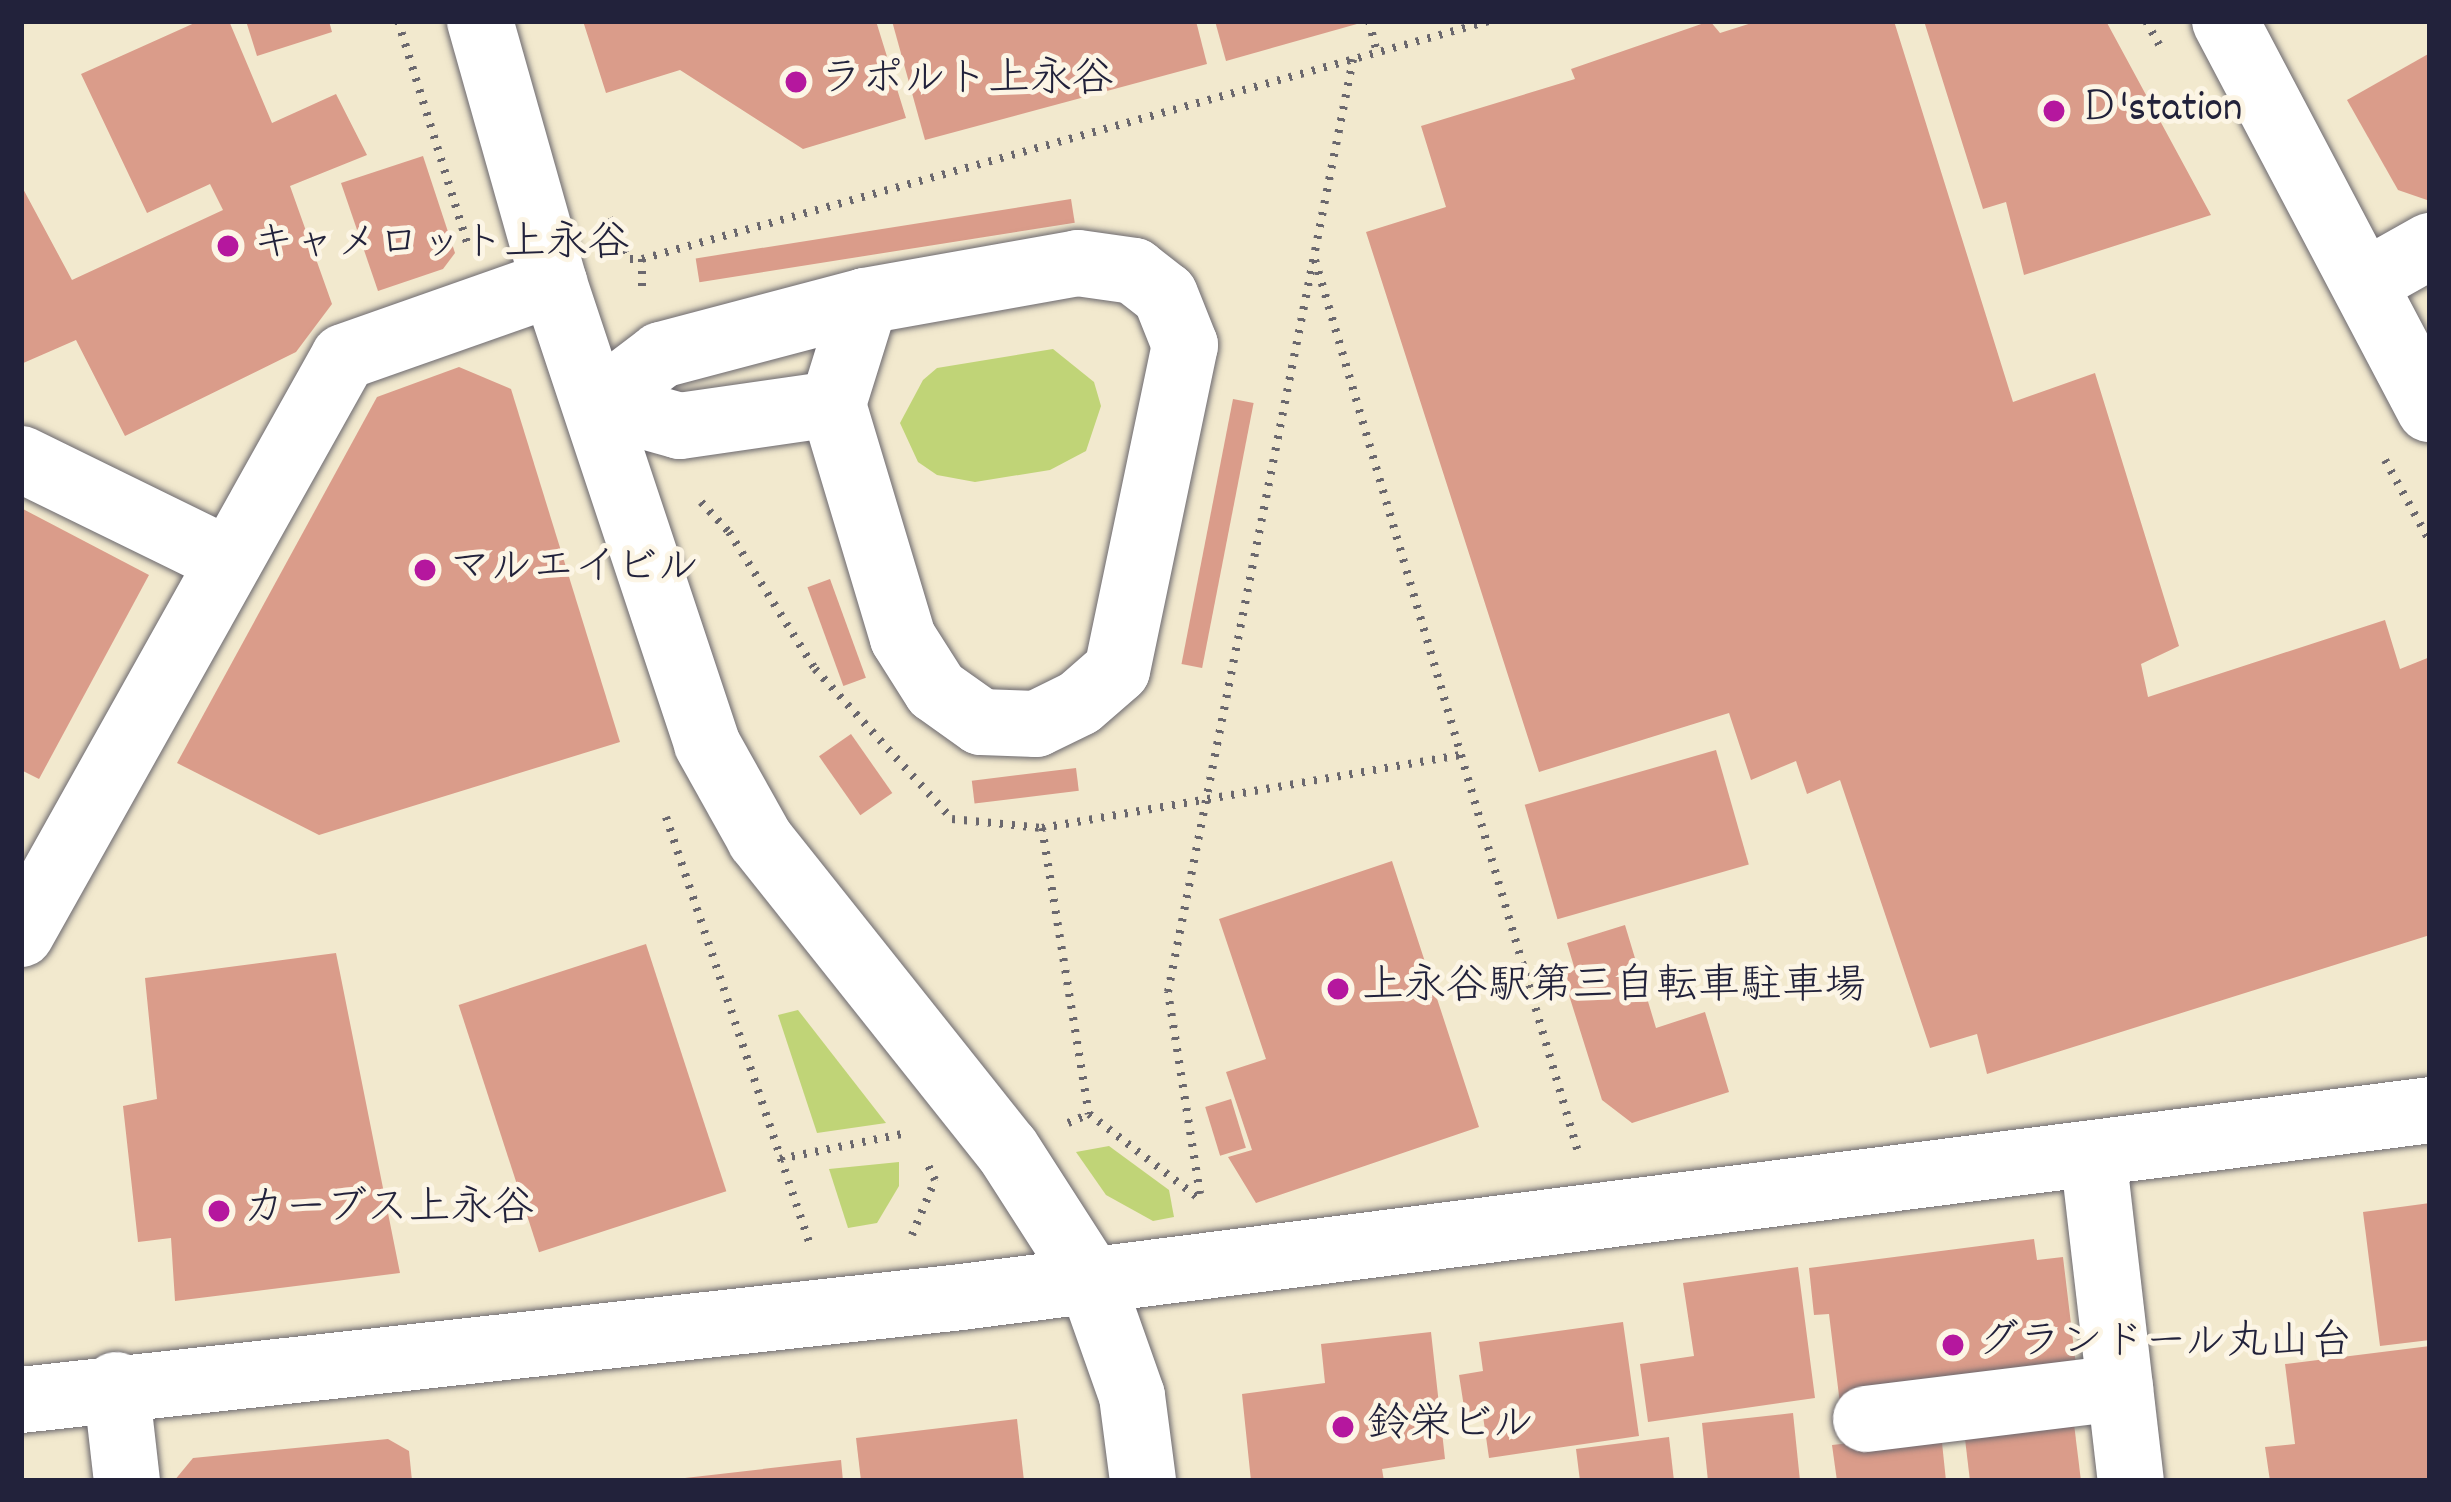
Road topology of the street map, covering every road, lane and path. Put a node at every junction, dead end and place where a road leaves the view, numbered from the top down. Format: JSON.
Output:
{"nodes":[{"id":1,"x":480,"y":21,"type":"edge"},
{"id":2,"x":1369,"y":21,"type":"edge"},
{"id":3,"x":1489,"y":21,"type":"edge"},
{"id":4,"x":2225,"y":21,"type":"edge"},
{"id":5,"x":1377,"y":52,"type":"junction"},
{"id":6,"x":1353,"y":59,"type":"junction"},
{"id":7,"x":2430,"y":246,"type":"edge"},
{"id":8,"x":1313,"y":256,"type":"junction"},
{"id":9,"x":630,"y":259,"type":"dead end"},
{"id":10,"x":642,"y":259,"type":"junction"},
{"id":11,"x":554,"y":283,"type":"junction"},
{"id":12,"x":2364,"y":283,"type":"junction"},
{"id":13,"x":642,"y":286,"type":"dead end"},
{"id":14,"x":865,"y":301,"type":"junction"},
{"id":15,"x":598,"y":404,"type":"junction"},
{"id":16,"x":832,"y":404,"type":"junction"},
{"id":17,"x":2430,"y":409,"type":"edge"},
{"id":18,"x":21,"y":459,"type":"edge"},
{"id":19,"x":701,"y":502,"type":"dead end"},
{"id":20,"x":229,"y":560,"type":"junction"},
{"id":21,"x":1462,"y":755,"type":"junction"},
{"id":22,"x":1205,"y":803,"type":"junction"},
{"id":23,"x":663,"y":808,"type":"dead end"},
{"id":24,"x":1042,"y":828,"type":"junction"},
{"id":25,"x":21,"y":934,"type":"edge"},
{"id":26,"x":2430,"y":1110,"type":"edge"},
{"id":27,"x":1089,"y":1114,"type":"dead end"},
{"id":28,"x":907,"y":1133,"type":"dead end"},
{"id":29,"x":2093,"y":1154,"type":"junction"},
{"id":30,"x":780,"y":1159,"type":"junction"},
{"id":31,"x":1583,"y":1168,"type":"dead end"},
{"id":32,"x":1200,"y":1195,"type":"dead end"},
{"id":33,"x":810,"y":1247,"type":"dead end"},
{"id":34,"x":1091,"y":1280,"type":"junction"},
{"id":35,"x":116,"y":1384,"type":"junction"},
{"id":36,"x":2120,"y":1388,"type":"junction"},
{"id":37,"x":21,"y":1400,"type":"edge"},
{"id":38,"x":1866,"y":1419,"type":"dead end"},
{"id":39,"x":127,"y":1481,"type":"edge"},
{"id":40,"x":1143,"y":1481,"type":"edge"},
{"id":41,"x":2131,"y":1481,"type":"edge"}],
"edges":[{"from":1,"to":11,"type":"street"},
{"from":2,"to":5,"type":"path"},
{"from":3,"to":5,"type":"path"},
{"from":4,"to":12,"type":"street"},
{"from":5,"to":6,"type":"path"},
{"from":6,"to":8,"type":"path"},
{"from":6,"to":10,"type":"path"},
{"from":7,"to":12,"type":"street"},
{"from":8,"to":21,"type":"path"},
{"from":8,"to":22,"type":"path"},
{"from":9,"to":10,"type":"path"},
{"from":10,"to":13,"type":"path"},
{"from":11,"to":15,"type":"street"},
{"from":11,"to":20,"type":"street"},
{"from":12,"to":17,"type":"street"},
{"from":14,"to":15,"type":"street"},
{"from":14,"to":16,"type":"street"},
{"from":14,"to":16,"type":"street"},
{"from":15,"to":16,"type":"street"},
{"from":15,"to":34,"type":"street"},
{"from":18,"to":20,"type":"street"},
{"from":19,"to":24,"type":"path"},
{"from":20,"to":25,"type":"street"},
{"from":21,"to":22,"type":"path"},
{"from":21,"to":31,"type":"path"},
{"from":22,"to":24,"type":"path"},
{"from":22,"to":32,"type":"path"},
{"from":23,"to":30,"type":"path"},
{"from":24,"to":27,"type":"path"},
{"from":26,"to":29,"type":"street"},
{"from":28,"to":30,"type":"path"},
{"from":29,"to":34,"type":"street"},
{"from":29,"to":36,"type":"street"},
{"from":30,"to":33,"type":"path"},
{"from":34,"to":35,"type":"street"},
{"from":34,"to":40,"type":"street"},
{"from":35,"to":37,"type":"street"},
{"from":35,"to":39,"type":"street"},
{"from":36,"to":38,"type":"street"},
{"from":36,"to":41,"type":"street"}]}
